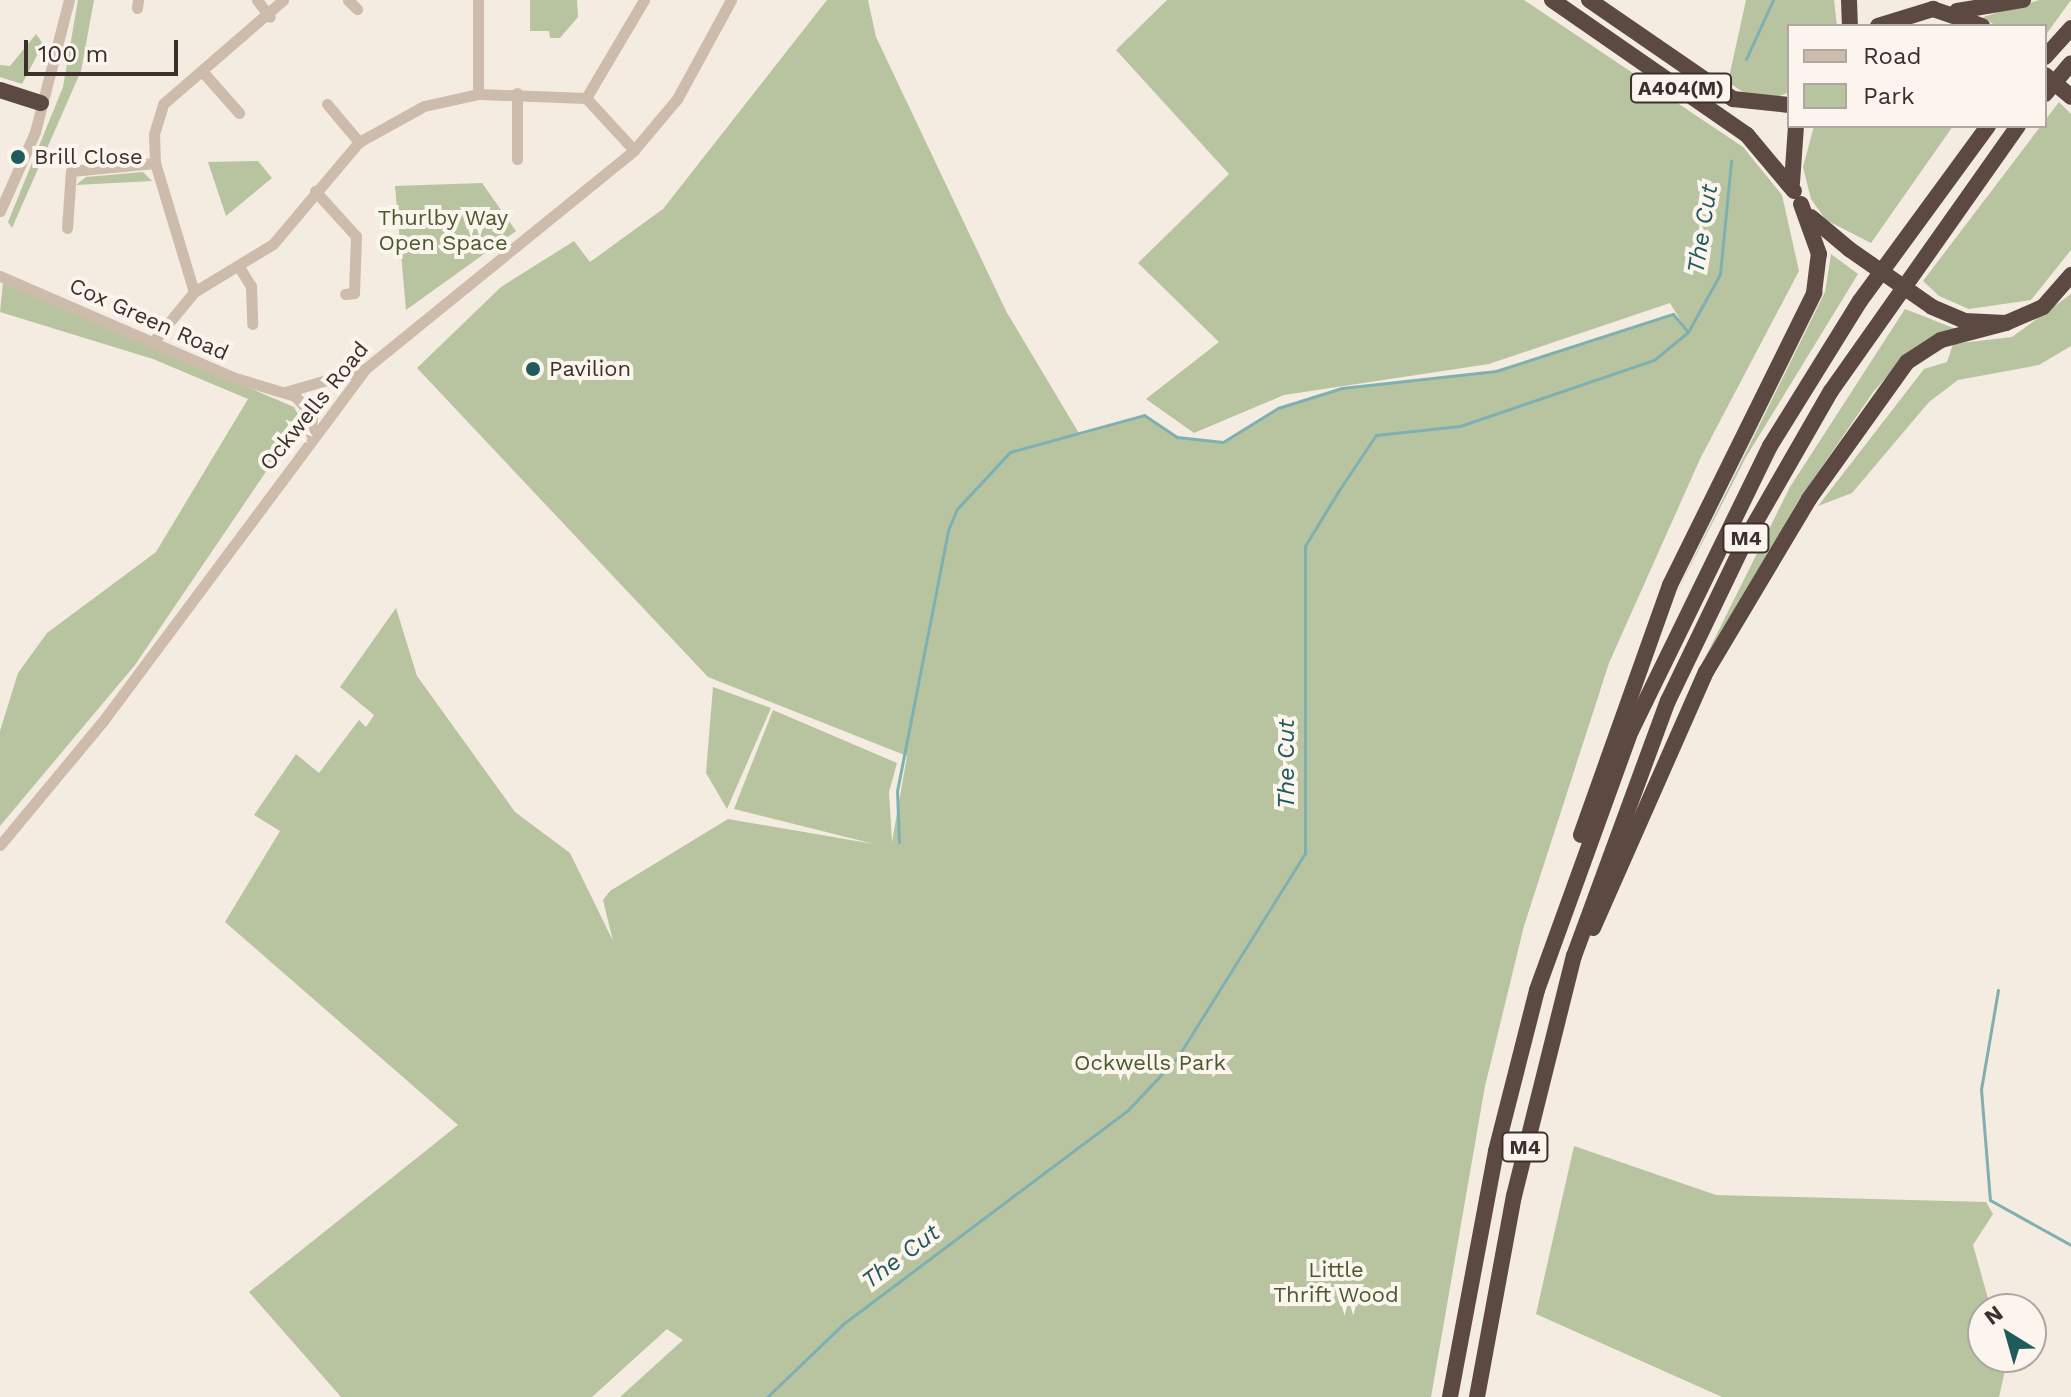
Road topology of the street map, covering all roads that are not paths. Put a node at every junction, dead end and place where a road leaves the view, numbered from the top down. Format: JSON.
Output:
{"nodes":[{"id":1,"x":69,"y":0,"type":"edge"},
{"id":2,"x":257,"y":0,"type":"edge"},
{"id":3,"x":283,"y":0,"type":"edge"},
{"id":4,"x":348,"y":0,"type":"edge"},
{"id":5,"x":478,"y":0,"type":"edge"},
{"id":6,"x":644,"y":0,"type":"edge"},
{"id":7,"x":731,"y":0,"type":"edge"},
{"id":8,"x":1552,"y":0,"type":"edge"},
{"id":9,"x":1589,"y":0,"type":"edge"},
{"id":10,"x":1849,"y":0,"type":"edge"},
{"id":11,"x":1914,"y":0,"type":"edge"},
{"id":12,"x":2023,"y":0,"type":"edge"},
{"id":13,"x":357,"y":9,"type":"dead end"},
{"id":14,"x":1953,"y":11,"type":"junction"},
{"id":15,"x":270,"y":17,"type":"junction"},
{"id":16,"x":1850,"y":24,"type":"edge"},
{"id":17,"x":1882,"y":24,"type":"edge"},
{"id":18,"x":1978,"y":24,"type":"edge"},
{"id":19,"x":2071,"y":28,"type":"edge"},
{"id":20,"x":2047,"y":55,"type":"edge"},
{"id":21,"x":2071,"y":63,"type":"edge"},
{"id":22,"x":202,"y":71,"type":"junction"},
{"id":23,"x":2047,"y":77,"type":"edge"},
{"id":24,"x":0,"y":90,"type":"edge"},
{"id":25,"x":2047,"y":92,"type":"edge"},
{"id":26,"x":517,"y":93,"type":"junction"},
{"id":27,"x":478,"y":94,"type":"junction"},
{"id":28,"x":2071,"y":97,"type":"edge"},
{"id":29,"x":586,"y":98,"type":"junction"},
{"id":30,"x":41,"y":103,"type":"junction"},
{"id":31,"x":327,"y":104,"type":"dead end"},
{"id":32,"x":1787,"y":105,"type":"edge"},
{"id":33,"x":239,"y":113,"type":"dead end"},
{"id":34,"x":1796,"y":128,"type":"edge"},
{"id":35,"x":1987,"y":128,"type":"edge"},
{"id":36,"x":2017,"y":128,"type":"edge"},
{"id":37,"x":359,"y":142,"type":"junction"},
{"id":38,"x":634,"y":150,"type":"junction"},
{"id":39,"x":517,"y":159,"type":"dead end"},
{"id":40,"x":155,"y":163,"type":"junction"},
{"id":41,"x":315,"y":191,"type":"junction"},
{"id":42,"x":1798,"y":197,"type":"junction"},
{"id":43,"x":0,"y":211,"type":"edge"},
{"id":44,"x":67,"y":228,"type":"dead end"},
{"id":45,"x":239,"y":267,"type":"junction"},
{"id":46,"x":2071,"y":275,"type":"edge"},
{"id":47,"x":0,"y":276,"type":"edge"},
{"id":48,"x":194,"y":292,"type":"junction"},
{"id":49,"x":345,"y":294,"type":"dead end"},
{"id":50,"x":2006,"y":323,"type":"junction"},
{"id":51,"x":251,"y":324,"type":"dead end"},
{"id":52,"x":153,"y":342,"type":"junction"},
{"id":53,"x":365,"y":369,"type":"junction"},
{"id":54,"x":284,"y":392,"type":"junction"},
{"id":55,"x":311,"y":435,"type":"junction"},
{"id":56,"x":0,"y":845,"type":"edge"},
{"id":57,"x":1571,"y":880,"type":"junction"},
{"id":58,"x":1563,"y":997,"type":"junction"},
{"id":59,"x":1450,"y":1397,"type":"edge"},
{"id":60,"x":1477,"y":1397,"type":"edge"}],
"edges":[{"from":1,"to":30,"type":"street"},
{"from":2,"to":15,"type":"street"},
{"from":3,"to":15,"type":"street"},
{"from":4,"to":13,"type":"street"},
{"from":5,"to":27,"type":"street"},
{"from":6,"to":29,"type":"street"},
{"from":7,"to":38,"type":"street","name":"Ockwells Road"},
{"from":8,"to":42,"type":"highway","number":"A404(M)"},
{"from":9,"to":32,"type":"highway","number":"A404(M)"},
{"from":10,"to":16,"type":"highway"},
{"from":11,"to":14,"type":"highway"},
{"from":12,"to":14,"type":"highway"},
{"from":14,"to":17,"type":"highway"},
{"from":14,"to":18,"type":"highway"},
{"from":15,"to":22,"type":"street"},
{"from":19,"to":20,"type":"highway"},
{"from":21,"to":25,"type":"highway"},
{"from":22,"to":33,"type":"street"},
{"from":22,"to":40,"type":"street"},
{"from":23,"to":28,"type":"highway","bridge":true},
{"from":24,"to":30,"type":"highway"},
{"from":26,"to":27,"type":"street"},
{"from":26,"to":29,"type":"street"},
{"from":26,"to":39,"type":"street"},
{"from":27,"to":37,"type":"street"},
{"from":29,"to":38,"type":"street"},
{"from":30,"to":43,"type":"street"},
{"from":31,"to":37,"type":"street"},
{"from":34,"to":42,"type":"highway","number":"M4"},
{"from":35,"to":57,"type":"highway","number":"M4"},
{"from":36,"to":58,"type":"highway","number":"M4"},
{"from":37,"to":41,"type":"street"},
{"from":38,"to":53,"type":"street","name":"Ockwells Road"},
{"from":40,"to":44,"type":"street"},
{"from":40,"to":48,"type":"street"},
{"from":41,"to":45,"type":"street"},
{"from":41,"to":49,"type":"street"},
{"from":42,"to":50,"type":"highway","number":"M4","bridge":true},
{"from":42,"to":57,"type":"highway","number":"M4"},
{"from":45,"to":48,"type":"street"},
{"from":45,"to":51,"type":"street"},
{"from":46,"to":50,"type":"highway","number":"M4"},
{"from":47,"to":52,"type":"street","name":"Cox Green Road"},
{"from":48,"to":52,"type":"street"},
{"from":50,"to":58,"type":"highway","number":"M4"},
{"from":52,"to":54,"type":"street","name":"Cox Green Road"},
{"from":53,"to":54,"type":"street"},
{"from":53,"to":55,"type":"street","name":"Ockwells Road"},
{"from":54,"to":55,"type":"street","name":"Cox Green Road"},
{"from":55,"to":56,"type":"street","name":"Ockwells Road"},
{"from":57,"to":59,"type":"highway","number":"M4"},
{"from":58,"to":60,"type":"highway","number":"M4"}]}
